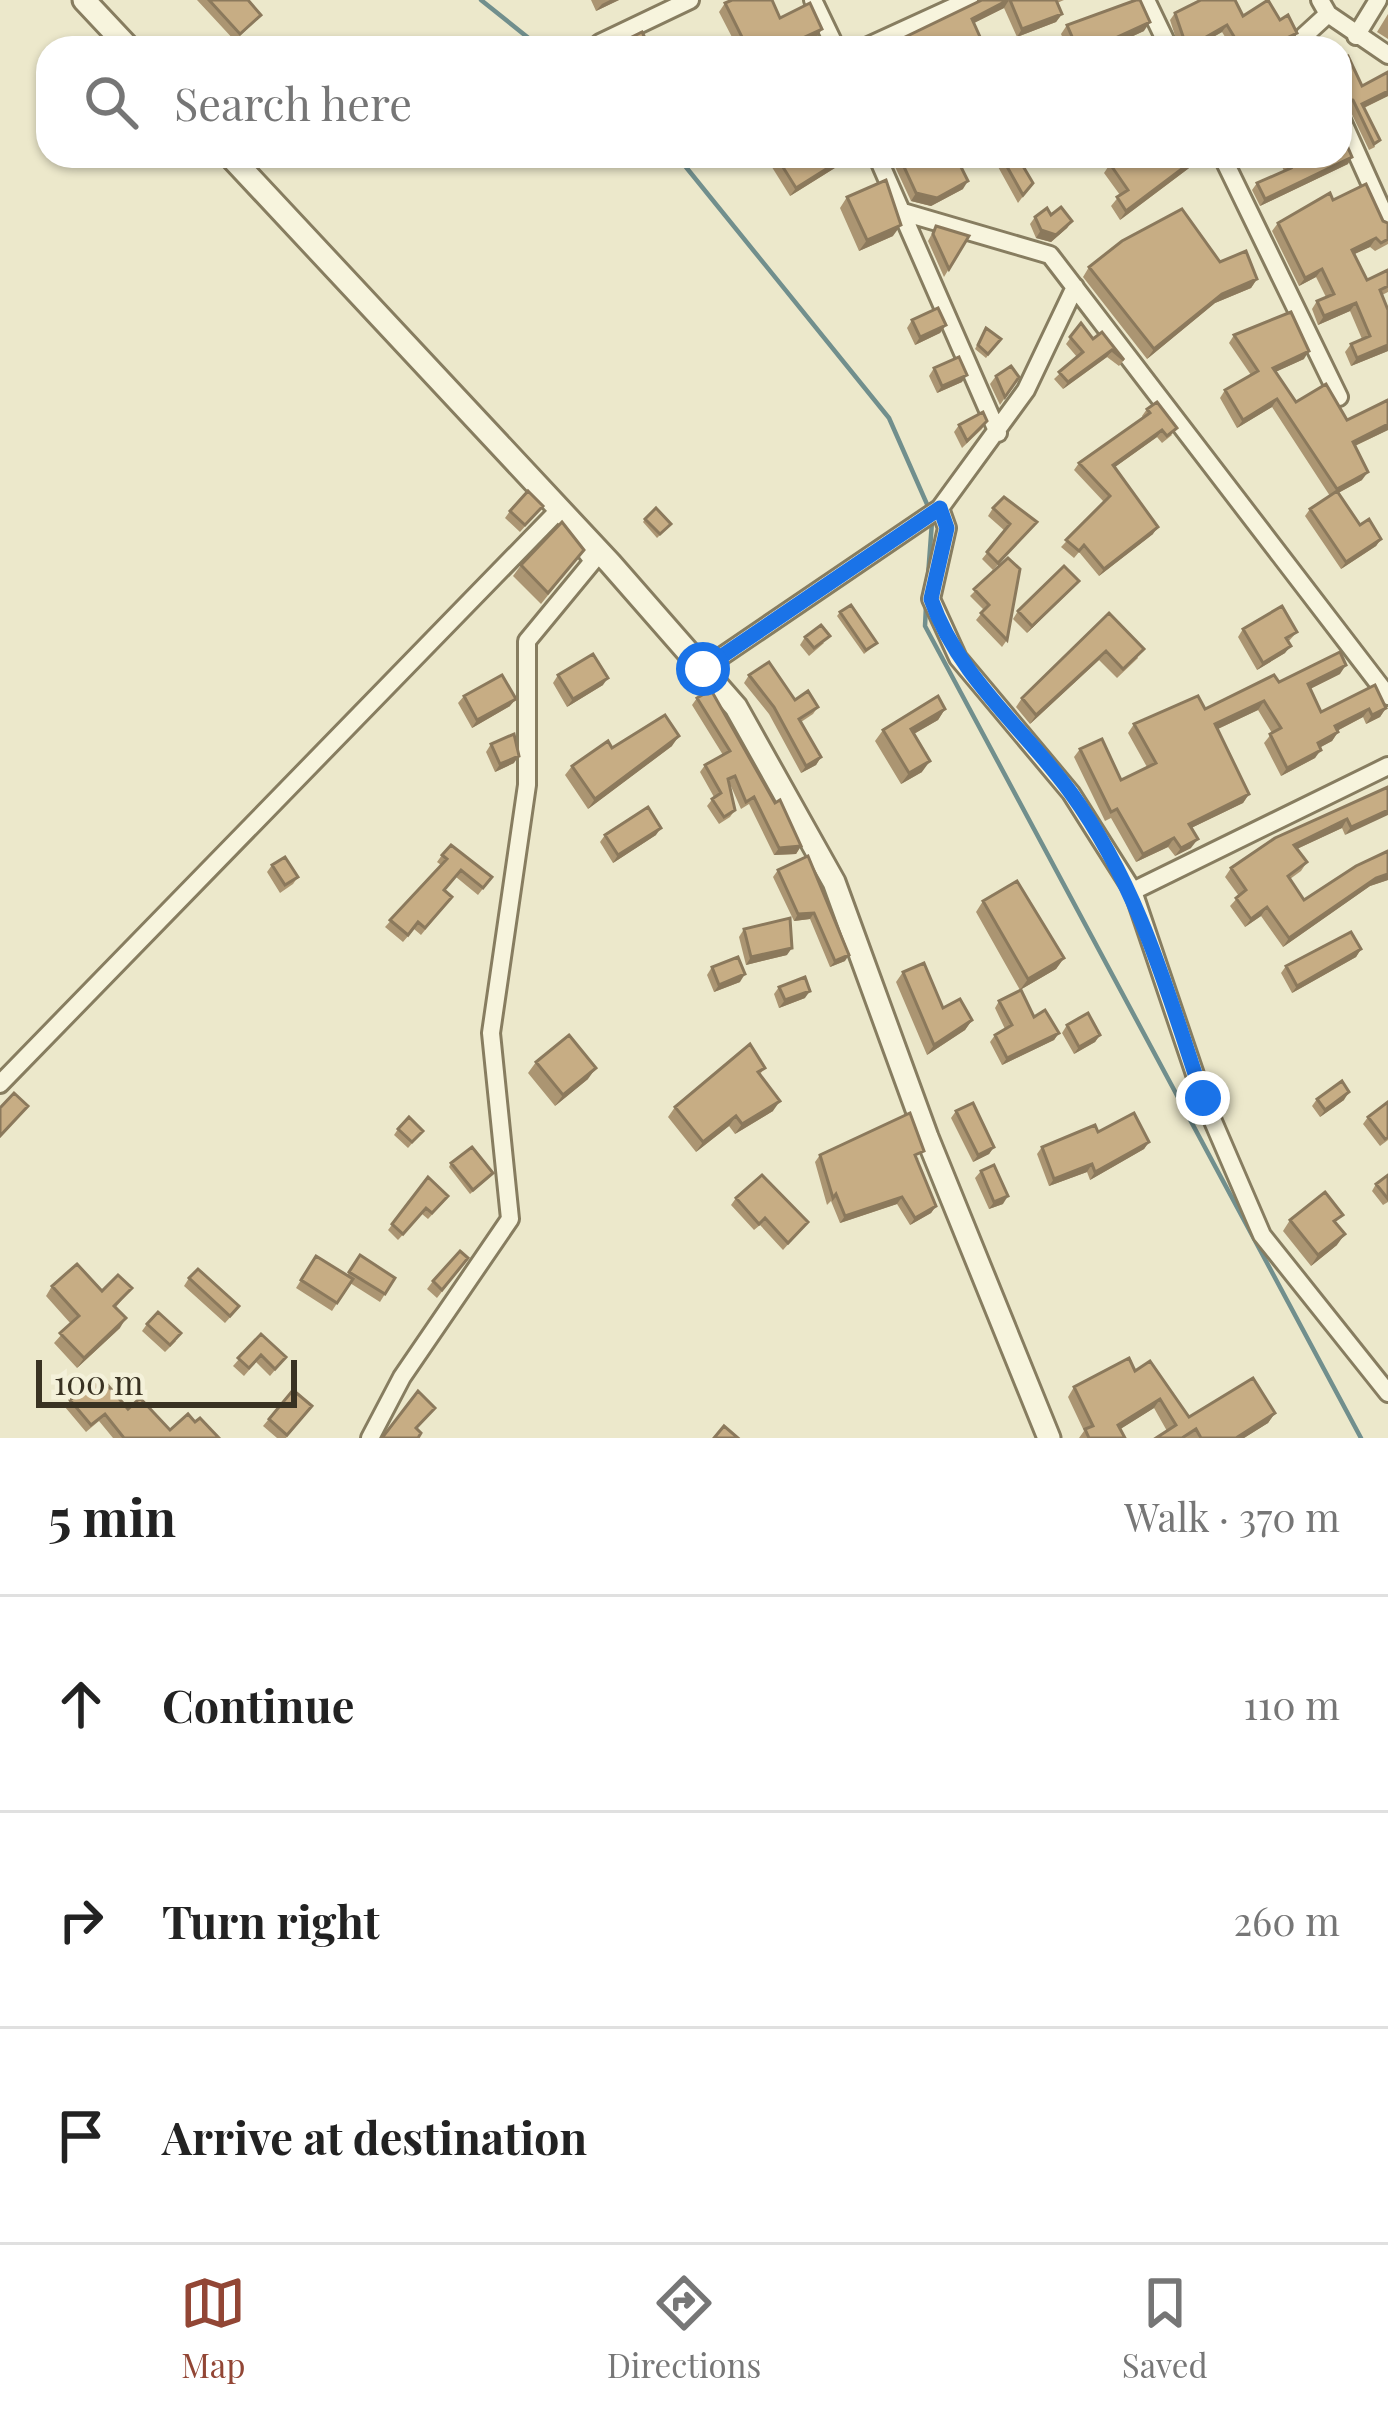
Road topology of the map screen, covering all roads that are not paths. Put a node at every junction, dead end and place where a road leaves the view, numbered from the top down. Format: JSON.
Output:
{"nodes":[{"id":1,"x":84,"y":0,"type":"edge"},
{"id":2,"x":690,"y":0,"type":"edge"},
{"id":3,"x":813,"y":0,"type":"edge"},
{"id":4,"x":969,"y":0,"type":"edge"},
{"id":5,"x":1145,"y":0,"type":"edge"},
{"id":6,"x":1378,"y":0,"type":"edge"},
{"id":7,"x":1324,"y":7,"type":"edge"},
{"id":8,"x":118,"y":36,"type":"edge"},
{"id":9,"x":615,"y":36,"type":"edge"},
{"id":10,"x":830,"y":36,"type":"edge"},
{"id":11,"x":890,"y":36,"type":"edge"},
{"id":12,"x":1163,"y":36,"type":"edge"},
{"id":13,"x":1304,"y":36,"type":"edge"},
{"id":14,"x":1356,"y":36,"type":"junction"},
{"id":15,"x":1388,"y":55,"type":"edge"},
{"id":16,"x":1352,"y":143,"type":"edge"},
{"id":17,"x":241,"y":168,"type":"edge"},
{"id":18,"x":881,"y":168,"type":"edge"},
{"id":19,"x":1228,"y":168,"type":"edge"},
{"id":20,"x":896,"y":210,"type":"junction"},
{"id":21,"x":1388,"y":223,"type":"edge"},
{"id":22,"x":1075,"y":287,"type":"junction"},
{"id":23,"x":1340,"y":397,"type":"edge"},
{"id":24,"x":998,"y":433,"type":"junction"},
{"id":25,"x":940,"y":508,"type":"junction"},
{"id":26,"x":559,"y":512,"type":"junction"},
{"id":27,"x":703,"y":669,"type":"junction"},
{"id":28,"x":1388,"y":696,"type":"edge"},
{"id":29,"x":1388,"y":766,"type":"edge"},
{"id":30,"x":1133,"y":891,"type":"junction"},
{"id":31,"x":0,"y":1084,"type":"edge"},
{"id":32,"x":1388,"y":1393,"type":"edge"},
{"id":33,"x":370,"y":1438,"type":"edge"},
{"id":34,"x":1049,"y":1438,"type":"edge"}],
"edges":[{"from":1,"to":8,"type":"street"},
{"from":2,"to":9,"type":"street"},
{"from":3,"to":10,"type":"street"},
{"from":4,"to":11,"type":"street"},
{"from":5,"to":12,"type":"street"},
{"from":6,"to":14,"type":"street"},
{"from":7,"to":13,"type":"street"},
{"from":7,"to":14,"type":"street"},
{"from":14,"to":15,"type":"street"},
{"from":16,"to":21,"type":"street"},
{"from":17,"to":26,"type":"street"},
{"from":18,"to":20,"type":"street"},
{"from":19,"to":23,"type":"street"},
{"from":20,"to":22,"type":"street"},
{"from":20,"to":24,"type":"street"},
{"from":22,"to":24,"type":"street"},
{"from":22,"to":28,"type":"street"},
{"from":24,"to":25,"type":"street"},
{"from":25,"to":27,"type":"street"},
{"from":25,"to":30,"type":"street"},
{"from":26,"to":27,"type":"street"},
{"from":26,"to":31,"type":"street"},
{"from":26,"to":33,"type":"street"},
{"from":27,"to":34,"type":"street"},
{"from":29,"to":30,"type":"street"},
{"from":30,"to":32,"type":"street"}]}
